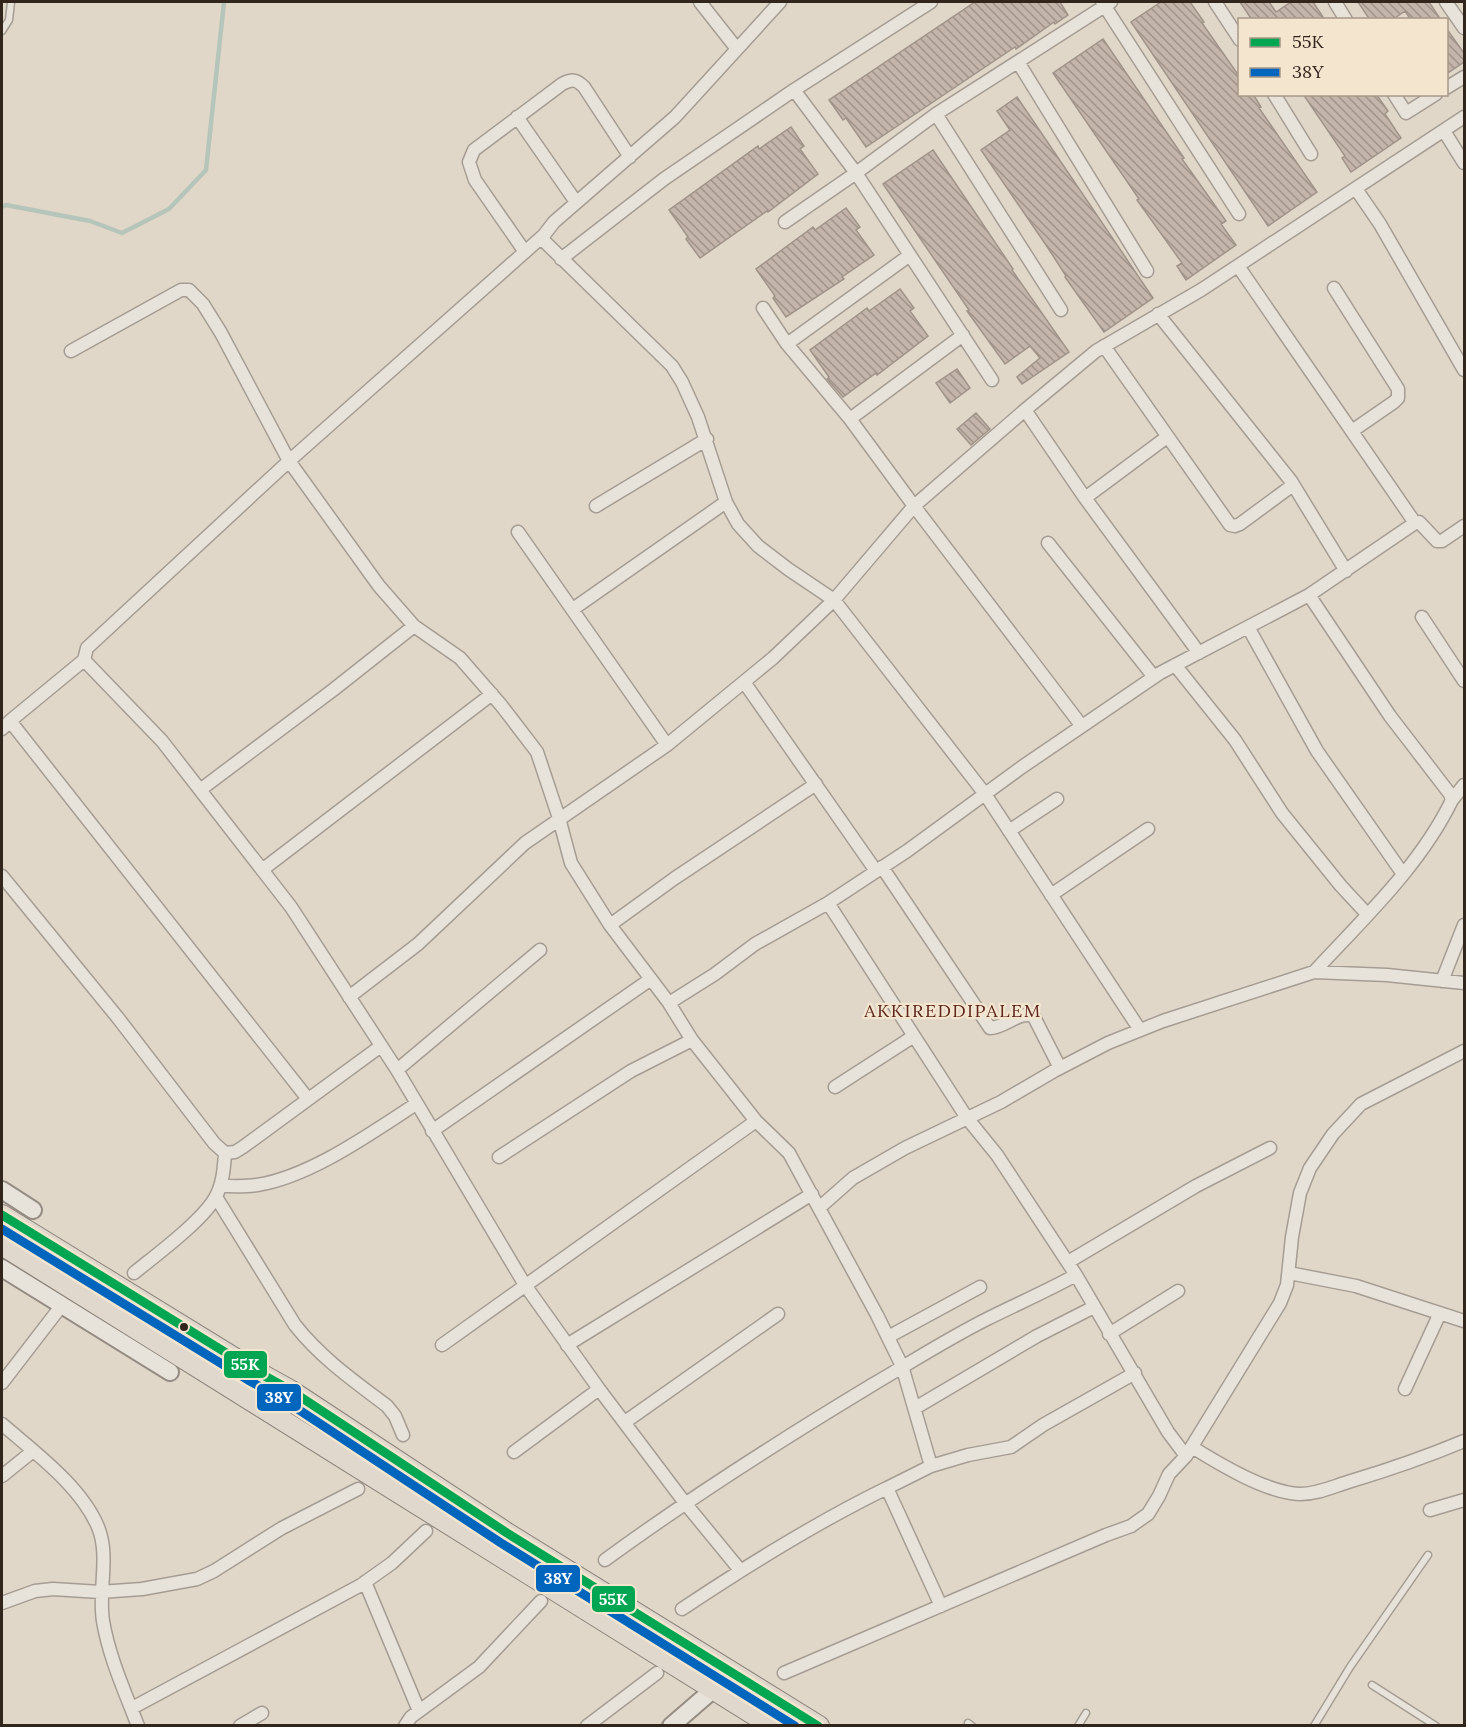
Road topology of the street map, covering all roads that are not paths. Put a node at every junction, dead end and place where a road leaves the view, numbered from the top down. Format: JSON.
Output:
{"nodes":[{"id":1,"x":11,"y":2,"type":"edge"},
{"id":2,"x":700,"y":2,"type":"edge"},
{"id":3,"x":780,"y":2,"type":"edge"},
{"id":4,"x":931,"y":2,"type":"edge"},
{"id":5,"x":1215,"y":2,"type":"edge"},
{"id":6,"x":1335,"y":2,"type":"edge"},
{"id":7,"x":1446,"y":2,"type":"edge"},
{"id":8,"x":1106,"y":3,"type":"edge"},
{"id":9,"x":1345,"y":18,"type":"edge"},
{"id":10,"x":1464,"y":28,"type":"edge"},
{"id":11,"x":2,"y":31,"type":"edge"},
{"id":12,"x":1238,"y":38,"type":"edge"},
{"id":13,"x":737,"y":49,"type":"junction"},
{"id":14,"x":1018,"y":62,"type":"junction"},
{"id":15,"x":1464,"y":76,"type":"edge"},
{"id":16,"x":1448,"y":87,"type":"edge"},
{"id":17,"x":794,"y":90,"type":"junction"},
{"id":18,"x":1275,"y":96,"type":"edge"},
{"id":19,"x":1395,"y":96,"type":"edge"},
{"id":20,"x":1433,"y":96,"type":"edge"},
{"id":21,"x":936,"y":114,"type":"junction"},
{"id":22,"x":517,"y":117,"type":"junction"},
{"id":23,"x":1464,"y":117,"type":"edge"},
{"id":24,"x":1444,"y":131,"type":"junction"},
{"id":25,"x":1311,"y":154,"type":"dead end"},
{"id":26,"x":630,"y":157,"type":"junction"},
{"id":27,"x":1464,"y":163,"type":"edge"},
{"id":28,"x":856,"y":173,"type":"junction"},
{"id":29,"x":1356,"y":189,"type":"junction"},
{"id":30,"x":576,"y":202,"type":"junction"},
{"id":31,"x":1239,"y":214,"type":"dead end"},
{"id":32,"x":785,"y":222,"type":"dead end"},
{"id":33,"x":544,"y":235,"type":"junction"},
{"id":34,"x":525,"y":252,"type":"junction"},
{"id":35,"x":910,"y":255,"type":"junction"},
{"id":36,"x":561,"y":259,"type":"junction"},
{"id":37,"x":1238,"y":266,"type":"junction"},
{"id":38,"x":1147,"y":271,"type":"dead end"},
{"id":39,"x":1334,"y":288,"type":"dead end"},
{"id":40,"x":763,"y":308,"type":"dead end"},
{"id":41,"x":1061,"y":310,"type":"dead end"},
{"id":42,"x":1158,"y":314,"type":"junction"},
{"id":43,"x":963,"y":335,"type":"junction"},
{"id":44,"x":787,"y":344,"type":"junction"},
{"id":45,"x":1104,"y":346,"type":"junction"},
{"id":46,"x":71,"y":351,"type":"dead end"},
{"id":47,"x":1464,"y":370,"type":"edge"},
{"id":48,"x":992,"y":380,"type":"dead end"},
{"id":49,"x":1025,"y":410,"type":"junction"},
{"id":50,"x":850,"y":419,"type":"junction"},
{"id":51,"x":1352,"y":431,"type":"junction"},
{"id":52,"x":1167,"y":437,"type":"junction"},
{"id":53,"x":707,"y":440,"type":"junction"},
{"id":54,"x":288,"y":461,"type":"junction"},
{"id":55,"x":1293,"y":485,"type":"junction"},
{"id":56,"x":1085,"y":498,"type":"junction"},
{"id":57,"x":726,"y":502,"type":"junction"},
{"id":58,"x":596,"y":506,"type":"dead end"},
{"id":59,"x":914,"y":507,"type":"junction"},
{"id":60,"x":1415,"y":523,"type":"junction"},
{"id":61,"x":1464,"y":526,"type":"edge"},
{"id":62,"x":518,"y":532,"type":"dead end"},
{"id":63,"x":1048,"y":543,"type":"dead end"},
{"id":64,"x":1346,"y":571,"type":"junction"},
{"id":65,"x":1309,"y":595,"type":"junction"},
{"id":66,"x":834,"y":600,"type":"junction"},
{"id":67,"x":573,"y":609,"type":"junction"},
{"id":68,"x":1422,"y":617,"type":"dead end"},
{"id":69,"x":414,"y":626,"type":"junction"},
{"id":70,"x":1248,"y":627,"type":"junction"},
{"id":71,"x":1199,"y":653,"type":"junction"},
{"id":72,"x":84,"y":660,"type":"junction"},
{"id":73,"x":1176,"y":665,"type":"junction"},
{"id":74,"x":1154,"y":677,"type":"junction"},
{"id":75,"x":1464,"y":681,"type":"edge"},
{"id":76,"x":744,"y":682,"type":"junction"},
{"id":77,"x":492,"y":694,"type":"junction"},
{"id":78,"x":6,"y":725,"type":"edge"},
{"id":79,"x":1081,"y":725,"type":"junction"},
{"id":80,"x":667,"y":745,"type":"junction"},
{"id":81,"x":816,"y":784,"type":"junction"},
{"id":82,"x":1464,"y":785,"type":"edge"},
{"id":83,"x":200,"y":790,"type":"junction"},
{"id":84,"x":985,"y":794,"type":"junction"},
{"id":85,"x":1057,"y":799,"type":"dead end"},
{"id":86,"x":1452,"y":800,"type":"junction"},
{"id":87,"x":559,"y":819,"type":"junction"},
{"id":88,"x":1148,"y":829,"type":"dead end"},
{"id":89,"x":1009,"y":831,"type":"junction"},
{"id":90,"x":879,"y":869,"type":"junction"},
{"id":91,"x":262,"y":870,"type":"junction"},
{"id":92,"x":1403,"y":874,"type":"junction"},
{"id":93,"x":2,"y":876,"type":"edge"},
{"id":94,"x":1052,"y":895,"type":"junction"},
{"id":95,"x":828,"y":903,"type":"junction"},
{"id":96,"x":1367,"y":914,"type":"junction"},
{"id":97,"x":610,"y":925,"type":"junction"},
{"id":98,"x":1464,"y":925,"type":"edge"},
{"id":99,"x":540,"y":950,"type":"dead end"},
{"id":100,"x":1314,"y":972,"type":"junction"},
{"id":101,"x":651,"y":978,"type":"junction"},
{"id":102,"x":1442,"y":981,"type":"junction"},
{"id":103,"x":1464,"y":983,"type":"edge"},
{"id":104,"x":349,"y":997,"type":"junction"},
{"id":105,"x":669,"y":1003,"type":"junction"},
{"id":106,"x":1140,"y":1030,"type":"junction"},
{"id":107,"x":914,"y":1036,"type":"junction"},
{"id":108,"x":692,"y":1040,"type":"junction"},
{"id":109,"x":381,"y":1046,"type":"junction"},
{"id":110,"x":1464,"y":1052,"type":"edge"},
{"id":111,"x":1060,"y":1068,"type":"junction"},
{"id":112,"x":397,"y":1070,"type":"junction"},
{"id":113,"x":835,"y":1087,"type":"dead end"},
{"id":114,"x":308,"y":1099,"type":"junction"},
{"id":115,"x":416,"y":1104,"type":"junction"},
{"id":116,"x":967,"y":1118,"type":"junction"},
{"id":117,"x":756,"y":1121,"type":"junction"},
{"id":118,"x":432,"y":1131,"type":"junction"},
{"id":119,"x":1269,"y":1148,"type":"dead end"},
{"id":120,"x":225,"y":1152,"type":"junction"},
{"id":121,"x":499,"y":1157,"type":"dead end"},
{"id":122,"x":2,"y":1190,"type":"edge"},
{"id":123,"x":218,"y":1191,"type":"junction"},
{"id":124,"x":812,"y":1194,"type":"junction"},
{"id":125,"x":819,"y":1208,"type":"junction"},
{"id":126,"x":33,"y":1210,"type":"dead end"},
{"id":127,"x":2,"y":1215,"type":"edge"},
{"id":128,"x":2,"y":1245,"type":"edge"},
{"id":129,"x":1068,"y":1262,"type":"junction"},
{"id":130,"x":2,"y":1270,"type":"edge"},
{"id":131,"x":1289,"y":1273,"type":"junction"},
{"id":132,"x":134,"y":1274,"type":"dead end"},
{"id":133,"x":1076,"y":1275,"type":"junction"},
{"id":134,"x":525,"y":1286,"type":"junction"},
{"id":135,"x":980,"y":1287,"type":"dead end"},
{"id":136,"x":1178,"y":1291,"type":"dead end"},
{"id":137,"x":62,"y":1305,"type":"junction"},
{"id":138,"x":1094,"y":1307,"type":"junction"},
{"id":139,"x":1440,"y":1313,"type":"junction"},
{"id":140,"x":778,"y":1314,"type":"dead end"},
{"id":141,"x":1464,"y":1321,"type":"edge"},
{"id":142,"x":1109,"y":1334,"type":"junction"},
{"id":143,"x":888,"y":1337,"type":"junction"},
{"id":144,"x":442,"y":1345,"type":"dead end"},
{"id":145,"x":567,"y":1346,"type":"junction"},
{"id":146,"x":902,"y":1366,"type":"junction"},
{"id":147,"x":170,"y":1372,"type":"dead end"},
{"id":148,"x":1135,"y":1373,"type":"junction"},
{"id":149,"x":2,"y":1383,"type":"edge"},
{"id":150,"x":599,"y":1389,"type":"junction"},
{"id":151,"x":1405,"y":1389,"type":"dead end"},
{"id":152,"x":915,"y":1408,"type":"junction"},
{"id":153,"x":625,"y":1422,"type":"junction"},
{"id":154,"x":2,"y":1424,"type":"edge"},
{"id":155,"x":403,"y":1435,"type":"dead end"},
{"id":156,"x":1464,"y":1441,"type":"edge"},
{"id":157,"x":33,"y":1451,"type":"junction"},
{"id":158,"x":514,"y":1452,"type":"dead end"},
{"id":159,"x":1189,"y":1452,"type":"junction"},
{"id":160,"x":931,"y":1466,"type":"junction"},
{"id":161,"x":2,"y":1476,"type":"edge"},
{"id":162,"x":887,"y":1488,"type":"junction"},
{"id":163,"x":358,"y":1489,"type":"dead end"},
{"id":164,"x":1464,"y":1500,"type":"edge"},
{"id":165,"x":685,"y":1503,"type":"junction"},
{"id":166,"x":1430,"y":1510,"type":"dead end"},
{"id":167,"x":426,"y":1530,"type":"dead end"},
{"id":168,"x":1428,"y":1555,"type":"dead end"},
{"id":169,"x":605,"y":1560,"type":"dead end"},
{"id":170,"x":740,"y":1570,"type":"junction"},
{"id":171,"x":365,"y":1582,"type":"junction"},
{"id":172,"x":100,"y":1592,"type":"junction"},
{"id":173,"x":541,"y":1601,"type":"dead end"},
{"id":174,"x":2,"y":1603,"type":"edge"},
{"id":175,"x":941,"y":1606,"type":"junction"},
{"id":176,"x":682,"y":1609,"type":"dead end"},
{"id":177,"x":657,"y":1673,"type":"dead end"},
{"id":178,"x":784,"y":1673,"type":"dead end"},
{"id":179,"x":1372,"y":1685,"type":"dead end"},
{"id":180,"x":715,"y":1688,"type":"junction"},
{"id":181,"x":132,"y":1708,"type":"junction"},
{"id":182,"x":419,"y":1711,"type":"junction"},
{"id":183,"x":262,"y":1713,"type":"dead end"},
{"id":184,"x":1086,"y":1713,"type":"dead end"},
{"id":185,"x":138,"y":1725,"type":"edge"},
{"id":186,"x":240,"y":1725,"type":"edge"},
{"id":187,"x":405,"y":1725,"type":"edge"},
{"id":188,"x":587,"y":1725,"type":"edge"},
{"id":189,"x":671,"y":1725,"type":"edge"},
{"id":190,"x":772,"y":1725,"type":"edge"},
{"id":191,"x":819,"y":1725,"type":"edge"},
{"id":192,"x":1078,"y":1725,"type":"edge"},
{"id":193,"x":1314,"y":1725,"type":"edge"},
{"id":194,"x":1436,"y":1725,"type":"edge"}],
"edges":[{"from":1,"to":11,"type":"lane"},
{"from":2,"to":13,"type":"street"},
{"from":3,"to":13,"type":"street"},
{"from":4,"to":17,"type":"street"},
{"from":5,"to":12,"type":"street"},
{"from":6,"to":9,"type":"street"},
{"from":7,"to":10,"type":"street"},
{"from":8,"to":14,"type":"street"},
{"from":8,"to":31,"type":"street"},
{"from":13,"to":26,"type":"street"},
{"from":14,"to":21,"type":"street"},
{"from":14,"to":38,"type":"street"},
{"from":15,"to":16,"type":"street"},
{"from":17,"to":28,"type":"street"},
{"from":17,"to":36,"type":"street"},
{"from":18,"to":25,"type":"street"},
{"from":19,"to":20,"type":"street"},
{"from":21,"to":28,"type":"street"},
{"from":21,"to":41,"type":"street"},
{"from":22,"to":26,"type":"street"},
{"from":22,"to":30,"type":"street"},
{"from":22,"to":34,"type":"street"},
{"from":23,"to":24,"type":"street"},
{"from":24,"to":27,"type":"street"},
{"from":24,"to":29,"type":"street"},
{"from":26,"to":30,"type":"street"},
{"from":28,"to":32,"type":"street"},
{"from":28,"to":35,"type":"street"},
{"from":29,"to":37,"type":"street"},
{"from":29,"to":47,"type":"street"},
{"from":30,"to":33,"type":"street"},
{"from":33,"to":34,"type":"street"},
{"from":33,"to":36,"type":"street"},
{"from":34,"to":54,"type":"street"},
{"from":35,"to":43,"type":"street"},
{"from":35,"to":44,"type":"street"},
{"from":36,"to":53,"type":"street"},
{"from":37,"to":42,"type":"street"},
{"from":37,"to":51,"type":"street"},
{"from":39,"to":51,"type":"street"},
{"from":40,"to":44,"type":"street"},
{"from":42,"to":45,"type":"street"},
{"from":42,"to":55,"type":"street"},
{"from":43,"to":48,"type":"street"},
{"from":43,"to":50,"type":"street"},
{"from":44,"to":50,"type":"street"},
{"from":45,"to":49,"type":"street"},
{"from":45,"to":52,"type":"street"},
{"from":46,"to":54,"type":"street"},
{"from":49,"to":56,"type":"street"},
{"from":49,"to":59,"type":"street"},
{"from":50,"to":59,"type":"street"},
{"from":51,"to":60,"type":"street"},
{"from":52,"to":55,"type":"street"},
{"from":52,"to":56,"type":"street"},
{"from":53,"to":57,"type":"street"},
{"from":53,"to":58,"type":"street"},
{"from":54,"to":69,"type":"street"},
{"from":54,"to":72,"type":"street"},
{"from":55,"to":64,"type":"street"},
{"from":56,"to":71,"type":"street"},
{"from":57,"to":66,"type":"street"},
{"from":57,"to":67,"type":"street"},
{"from":59,"to":66,"type":"street"},
{"from":59,"to":79,"type":"street"},
{"from":60,"to":61,"type":"street"},
{"from":60,"to":64,"type":"street"},
{"from":62,"to":67,"type":"street"},
{"from":63,"to":74,"type":"street"},
{"from":64,"to":65,"type":"street"},
{"from":65,"to":70,"type":"street"},
{"from":65,"to":86,"type":"street"},
{"from":66,"to":76,"type":"street"},
{"from":66,"to":84,"type":"street"},
{"from":67,"to":80,"type":"street"},
{"from":68,"to":75,"type":"street"},
{"from":69,"to":77,"type":"street"},
{"from":69,"to":83,"type":"street"},
{"from":70,"to":71,"type":"street"},
{"from":70,"to":92,"type":"street"},
{"from":71,"to":73,"type":"street"},
{"from":72,"to":78,"type":"street"},
{"from":72,"to":83,"type":"street"},
{"from":73,"to":74,"type":"street"},
{"from":73,"to":96,"type":"street"},
{"from":74,"to":79,"type":"street"},
{"from":76,"to":80,"type":"street"},
{"from":76,"to":81,"type":"street"},
{"from":77,"to":87,"type":"street"},
{"from":77,"to":91,"type":"street"},
{"from":78,"to":114,"type":"street"},
{"from":79,"to":84,"type":"street"},
{"from":80,"to":87,"type":"street"},
{"from":81,"to":90,"type":"street"},
{"from":81,"to":97,"type":"street"},
{"from":82,"to":86,"type":"street"},
{"from":83,"to":91,"type":"street"},
{"from":84,"to":89,"type":"street"},
{"from":84,"to":90,"type":"street"},
{"from":85,"to":89,"type":"street"},
{"from":86,"to":92,"type":"street"},
{"from":87,"to":97,"type":"street"},
{"from":87,"to":104,"type":"street"},
{"from":88,"to":94,"type":"street"},
{"from":89,"to":94,"type":"street"},
{"from":90,"to":95,"type":"street"},
{"from":90,"to":111,"type":"street"},
{"from":91,"to":104,"type":"street"},
{"from":92,"to":96,"type":"street"},
{"from":93,"to":120,"type":"street"},
{"from":94,"to":106,"type":"street"},
{"from":95,"to":105,"type":"street"},
{"from":95,"to":107,"type":"street"},
{"from":96,"to":100,"type":"street"},
{"from":97,"to":101,"type":"street"},
{"from":98,"to":102,"type":"street"},
{"from":99,"to":112,"type":"street"},
{"from":100,"to":102,"type":"street"},
{"from":100,"to":106,"type":"street"},
{"from":101,"to":105,"type":"street"},
{"from":101,"to":118,"type":"street"},
{"from":102,"to":103,"type":"street"},
{"from":104,"to":109,"type":"street"},
{"from":105,"to":108,"type":"street"},
{"from":106,"to":111,"type":"street"},
{"from":107,"to":113,"type":"street"},
{"from":107,"to":116,"type":"street"},
{"from":108,"to":117,"type":"street"},
{"from":108,"to":121,"type":"street"},
{"from":109,"to":112,"type":"street"},
{"from":109,"to":114,"type":"street"},
{"from":110,"to":131,"type":"street"},
{"from":111,"to":116,"type":"street"},
{"from":112,"to":115,"type":"street"},
{"from":114,"to":120,"type":"street"},
{"from":115,"to":118,"type":"street"},
{"from":115,"to":123,"type":"street"},
{"from":116,"to":125,"type":"street"},
{"from":116,"to":129,"type":"street"},
{"from":117,"to":124,"type":"street"},
{"from":117,"to":134,"type":"street"},
{"from":118,"to":134,"type":"street"},
{"from":119,"to":129,"type":"street"},
{"from":120,"to":123,"type":"street"},
{"from":122,"to":126,"type":"street"},
{"from":123,"to":132,"type":"street"},
{"from":123,"to":155,"type":"street"},
{"from":124,"to":125,"type":"street"},
{"from":124,"to":145,"type":"street"},
{"from":125,"to":143,"type":"street"},
{"from":127,"to":191,"type":"main road"},
{"from":128,"to":180,"type":"main road"},
{"from":129,"to":133,"type":"street"},
{"from":130,"to":137,"type":"street"},
{"from":131,"to":139,"type":"street"},
{"from":131,"to":159,"type":"street"},
{"from":133,"to":138,"type":"street"},
{"from":133,"to":146,"type":"street"},
{"from":134,"to":144,"type":"street"},
{"from":134,"to":145,"type":"street"},
{"from":135,"to":143,"type":"street"},
{"from":136,"to":142,"type":"street"},
{"from":137,"to":147,"type":"street"},
{"from":137,"to":149,"type":"street"},
{"from":138,"to":142,"type":"street"},
{"from":138,"to":152,"type":"street"},
{"from":139,"to":141,"type":"street"},
{"from":139,"to":151,"type":"street"},
{"from":140,"to":153,"type":"street"},
{"from":142,"to":148,"type":"street"},
{"from":143,"to":146,"type":"street"},
{"from":145,"to":150,"type":"street"},
{"from":146,"to":152,"type":"street"},
{"from":146,"to":165,"type":"street"},
{"from":148,"to":159,"type":"street"},
{"from":148,"to":160,"type":"street"},
{"from":150,"to":153,"type":"street"},
{"from":150,"to":158,"type":"street"},
{"from":152,"to":160,"type":"street"},
{"from":153,"to":165,"type":"street"},
{"from":154,"to":157,"type":"street"},
{"from":156,"to":159,"type":"street"},
{"from":157,"to":161,"type":"street"},
{"from":157,"to":172,"type":"street"},
{"from":159,"to":175,"type":"street"},
{"from":160,"to":162,"type":"street"},
{"from":162,"to":170,"type":"street"},
{"from":162,"to":175,"type":"street"},
{"from":163,"to":172,"type":"street"},
{"from":164,"to":166,"type":"street"},
{"from":165,"to":169,"type":"street"},
{"from":165,"to":170,"type":"street"},
{"from":167,"to":171,"type":"street"},
{"from":168,"to":193,"type":"lane"},
{"from":170,"to":176,"type":"street"},
{"from":171,"to":181,"type":"street"},
{"from":171,"to":182,"type":"street"},
{"from":172,"to":174,"type":"street"},
{"from":172,"to":181,"type":"street"},
{"from":173,"to":182,"type":"street"},
{"from":175,"to":178,"type":"street"},
{"from":177,"to":188,"type":"street"},
{"from":179,"to":194,"type":"lane"},
{"from":180,"to":189,"type":"street"},
{"from":180,"to":190,"type":"main road"},
{"from":181,"to":185,"type":"street"},
{"from":182,"to":187,"type":"street"},
{"from":183,"to":186,"type":"street"},
{"from":184,"to":192,"type":"lane"}]}
